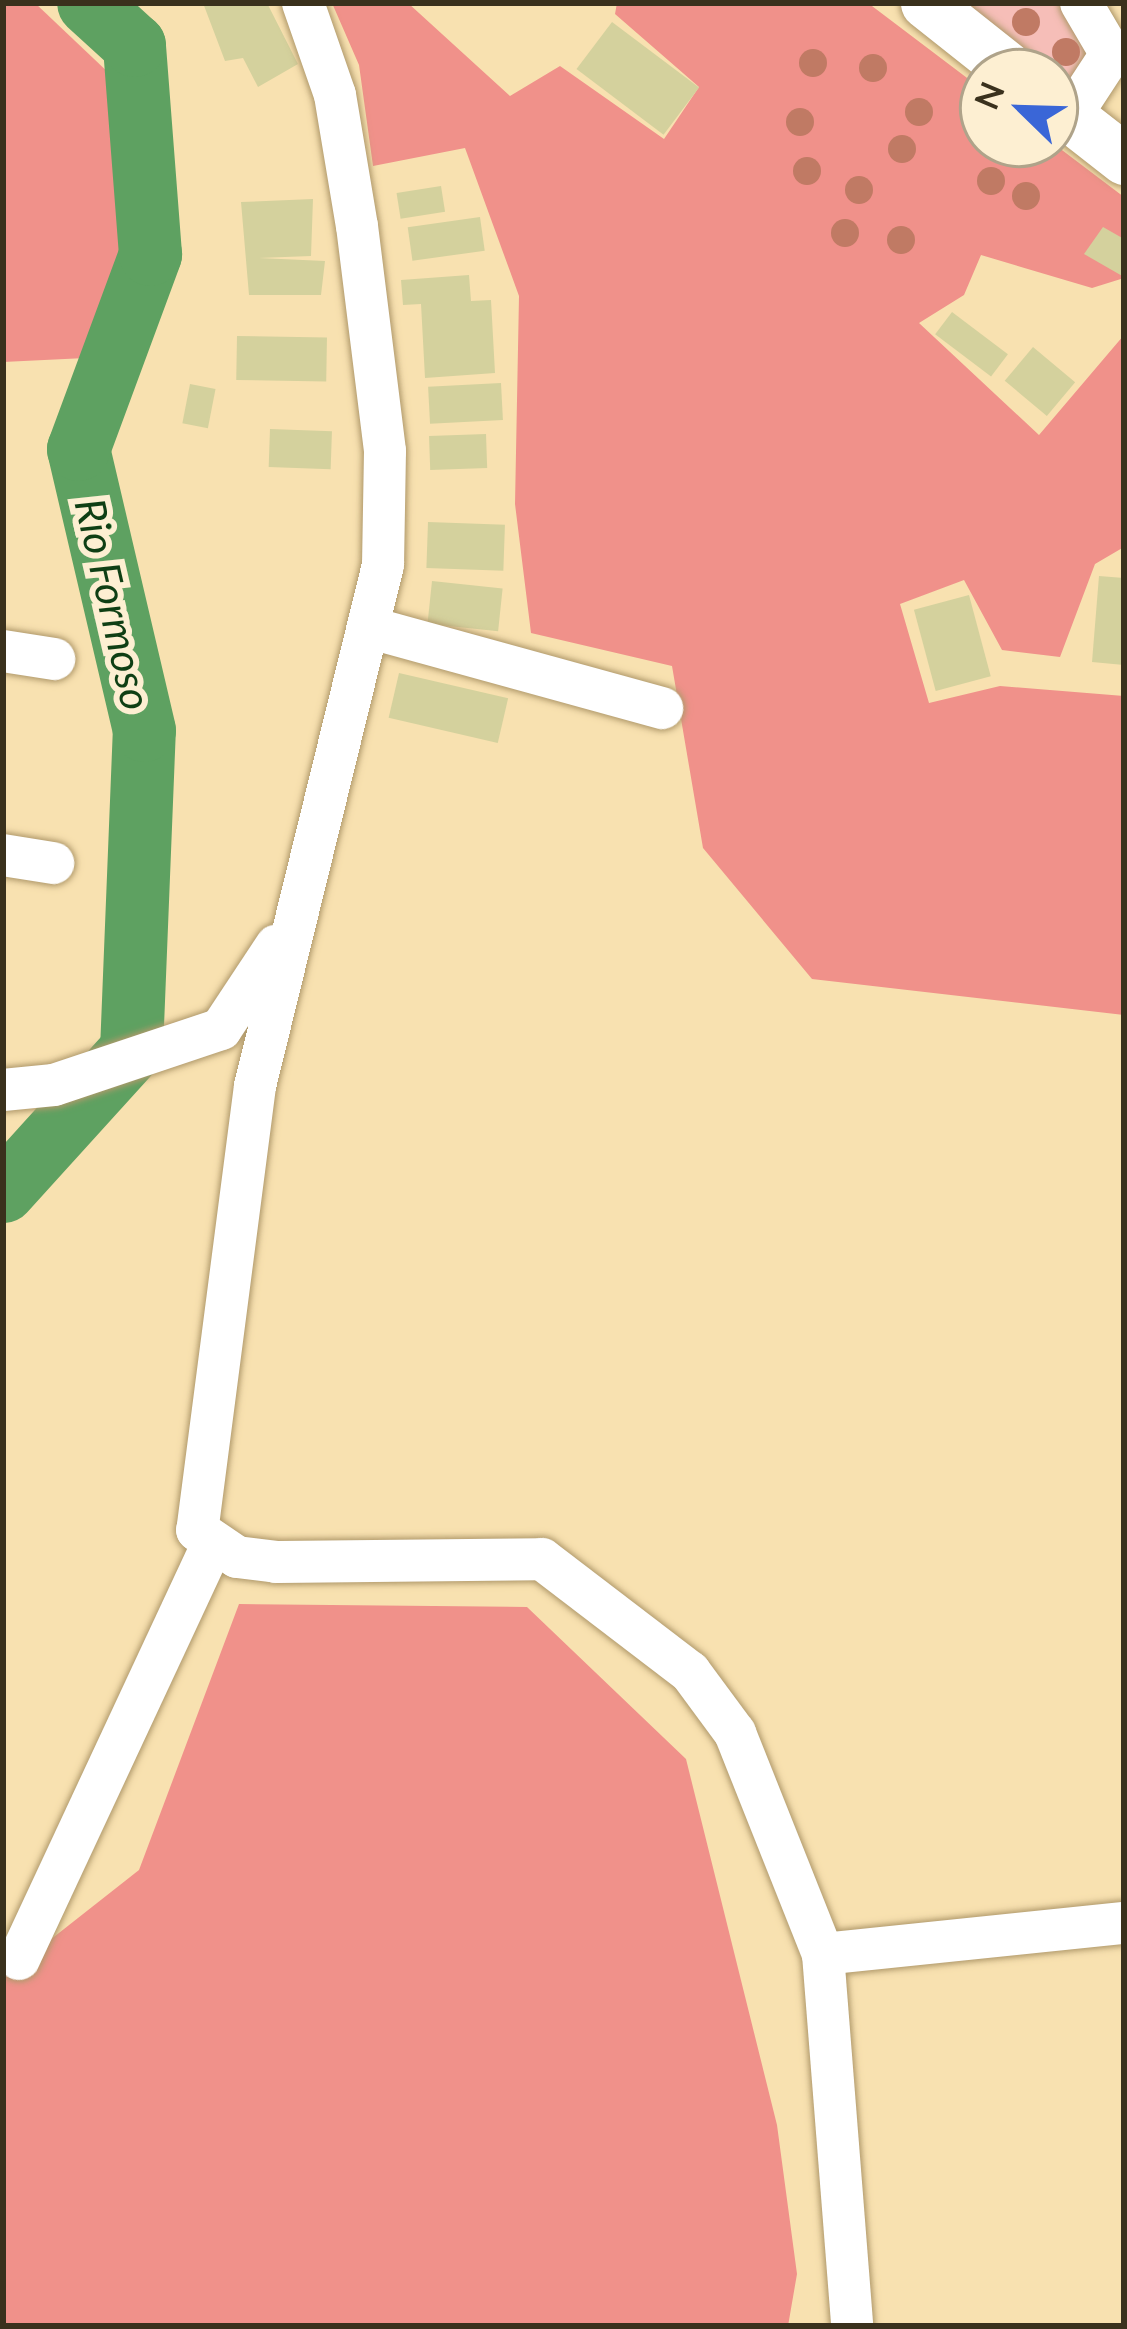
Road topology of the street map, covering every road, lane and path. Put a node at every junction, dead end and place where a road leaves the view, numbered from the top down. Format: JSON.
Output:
{"nodes":[{"id":1,"x":303,"y":3,"type":"edge"},
{"id":2,"x":926,"y":3,"type":"edge"},
{"id":3,"x":1081,"y":3,"type":"edge"},
{"id":4,"x":983,"y":48,"type":"edge"},
{"id":5,"x":1094,"y":131,"type":"edge"},
{"id":6,"x":375,"y":628,"type":"junction"},
{"id":7,"x":3,"y":651,"type":"edge"},
{"id":8,"x":54,"y":659,"type":"dead end"},
{"id":9,"x":662,"y":708,"type":"dead end"},
{"id":10,"x":3,"y":855,"type":"edge"},
{"id":11,"x":53,"y":862,"type":"dead end"},
{"id":12,"x":290,"y":932,"type":"junction"},
{"id":13,"x":3,"y":1090,"type":"edge"},
{"id":14,"x":212,"y":1546,"type":"junction"},
{"id":15,"x":1124,"y":1923,"type":"edge"},
{"id":16,"x":823,"y":1954,"type":"junction"},
{"id":17,"x":19,"y":1959,"type":"dead end"},
{"id":18,"x":852,"y":2326,"type":"edge"}],
"edges":[{"from":1,"to":6,"type":"street"},
{"from":2,"to":4,"type":"main road"},
{"from":3,"to":5,"type":"street"},
{"from":6,"to":9,"type":"street"},
{"from":6,"to":12,"type":"street"},
{"from":7,"to":8,"type":"street"},
{"from":10,"to":11,"type":"street"},
{"from":12,"to":13,"type":"street"},
{"from":12,"to":14,"type":"street"},
{"from":14,"to":16,"type":"street"},
{"from":14,"to":17,"type":"street"},
{"from":15,"to":16,"type":"street"},
{"from":16,"to":18,"type":"street"}]}
